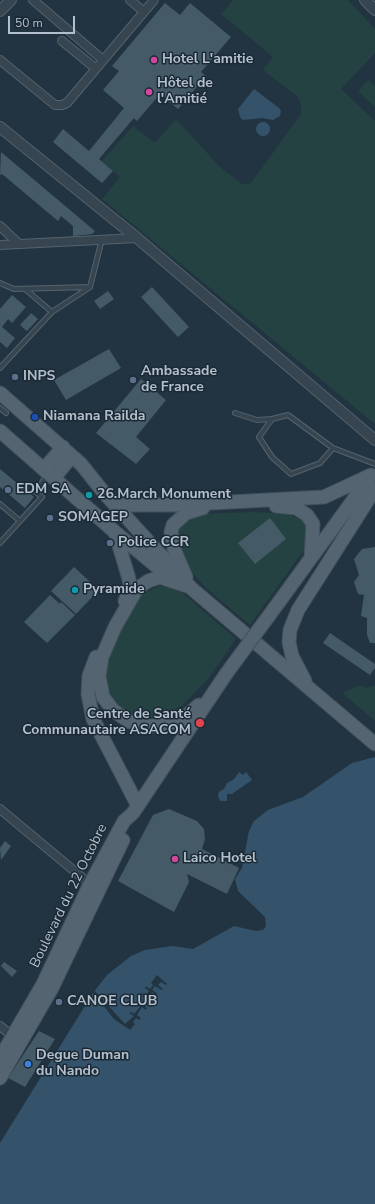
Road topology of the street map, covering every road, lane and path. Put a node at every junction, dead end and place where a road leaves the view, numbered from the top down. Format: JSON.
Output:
{"nodes":[{"id":1,"x":11,"y":0,"type":"edge"},
{"id":2,"x":33,"y":0,"type":"edge"},
{"id":3,"x":130,"y":0,"type":"edge"},
{"id":4,"x":154,"y":0,"type":"edge"},
{"id":5,"x":365,"y":0,"type":"edge"},
{"id":6,"x":375,"y":10,"type":"edge"},
{"id":7,"x":0,"y":11,"type":"edge"},
{"id":8,"x":143,"y":11,"type":"junction"},
{"id":9,"x":62,"y":42,"type":"dead end"},
{"id":10,"x":102,"y":59,"type":"junction"},
{"id":11,"x":0,"y":60,"type":"edge"},
{"id":12,"x":95,"y":68,"type":"junction"},
{"id":13,"x":0,"y":127,"type":"edge"},
{"id":14,"x":0,"y":226,"type":"edge"},
{"id":15,"x":137,"y":238,"type":"junction"},
{"id":16,"x":102,"y":239,"type":"junction"},
{"id":17,"x":19,"y":244,"type":"junction"},
{"id":18,"x":0,"y":245,"type":"edge"},
{"id":19,"x":0,"y":283,"type":"edge"},
{"id":20,"x":90,"y":287,"type":"junction"},
{"id":21,"x":25,"y":289,"type":"junction"},
{"id":22,"x":52,"y":312,"type":"junction"},
{"id":23,"x":0,"y":368,"type":"edge"},
{"id":24,"x":0,"y":394,"type":"edge"},
{"id":25,"x":0,"y":408,"type":"edge"},
{"id":26,"x":6,"y":413,"type":"dead end"},
{"id":27,"x":235,"y":413,"type":"dead end"},
{"id":28,"x":272,"y":419,"type":"junction"},
{"id":29,"x":1,"y":435,"type":"edge"},
{"id":30,"x":375,"y":440,"type":"edge"},
{"id":31,"x":333,"y":448,"type":"junction"},
{"id":32,"x":67,"y":452,"type":"junction"},
{"id":33,"x":374,"y":469,"type":"edge"},
{"id":34,"x":49,"y":473,"type":"junction"},
{"id":35,"x":375,"y":488,"type":"edge"},
{"id":36,"x":0,"y":504,"type":"edge"},
{"id":37,"x":116,"y":505,"type":"junction"},
{"id":38,"x":20,"y":521,"type":"junction"},
{"id":39,"x":115,"y":532,"type":"junction"},
{"id":40,"x":0,"y":543,"type":"edge"},
{"id":41,"x":311,"y":558,"type":"junction"},
{"id":42,"x":174,"y":581,"type":"junction"},
{"id":43,"x":191,"y":588,"type":"junction"},
{"id":44,"x":226,"y":674,"type":"junction"},
{"id":45,"x":319,"y":697,"type":"junction"},
{"id":46,"x":375,"y":744,"type":"edge"},
{"id":47,"x":0,"y":809,"type":"edge"},
{"id":48,"x":135,"y":809,"type":"junction"},
{"id":49,"x":90,"y":884,"type":"junction"},
{"id":50,"x":0,"y":1026,"type":"edge"},
{"id":51,"x":17,"y":1040,"type":"junction"},
{"id":52,"x":0,"y":1058,"type":"edge"},
{"id":53,"x":0,"y":1078,"type":"edge"}],
"edges":[{"from":1,"to":7,"type":"street"},
{"from":2,"to":10,"type":"street"},
{"from":3,"to":8,"type":"street"},
{"from":4,"to":8,"type":"street"},
{"from":5,"to":6,"type":"street"},
{"from":8,"to":10,"type":"street"},
{"from":9,"to":12,"type":"street"},
{"from":10,"to":12,"type":"street"},
{"from":11,"to":12,"type":"street"},
{"from":13,"to":15,"type":"street"},
{"from":14,"to":17,"type":"street"},
{"from":15,"to":16,"type":"street"},
{"from":15,"to":30,"type":"street"},
{"from":16,"to":17,"type":"street"},
{"from":16,"to":20,"type":"lane"},
{"from":17,"to":18,"type":"street"},
{"from":19,"to":21,"type":"lane"},
{"from":20,"to":21,"type":"lane"},
{"from":20,"to":22,"type":"lane"},
{"from":21,"to":22,"type":"lane"},
{"from":22,"to":23,"type":"lane"},
{"from":24,"to":32,"type":"main road"},
{"from":25,"to":26,"type":"lane"},
{"from":27,"to":28,"type":"lane"},
{"from":28,"to":31,"type":"lane"},
{"from":28,"to":31,"type":"lane"},
{"from":29,"to":34,"type":"main road"},
{"from":31,"to":33,"type":"lane"},
{"from":32,"to":34,"type":"main road"},
{"from":32,"to":37,"type":"main road"},
{"from":33,"to":37,"type":"main road"},
{"from":33,"to":41,"type":"main road"},
{"from":34,"to":38,"type":"lane"},
{"from":34,"to":39,"type":"main road"},
{"from":35,"to":45,"type":"main road"},
{"from":36,"to":38,"type":"lane"},
{"from":37,"to":43,"type":"main road"},
{"from":38,"to":40,"type":"lane"},
{"from":39,"to":42,"type":"main road"},
{"from":39,"to":48,"type":"main road"},
{"from":41,"to":43,"type":"main road"},
{"from":41,"to":44,"type":"main road","bridge":true},
{"from":42,"to":43,"type":"main road"},
{"from":42,"to":44,"type":"main road"},
{"from":43,"to":45,"type":"main road"},
{"from":44,"to":48,"type":"main road","name":"Boulevard du 22 Octobre"},
{"from":45,"to":46,"type":"main road"},
{"from":47,"to":49,"type":"street"},
{"from":48,"to":49,"type":"main road","name":"Boulevard du 22 Octobre"},
{"from":48,"to":51,"type":"main road"},
{"from":49,"to":51,"type":"main road","name":"Boulevard du 22 Octobre"},
{"from":50,"to":51,"type":"street"},
{"from":51,"to":52,"type":"main road","name":"Boulevard du 22 Octobre"},
{"from":51,"to":53,"type":"main road"}]}
